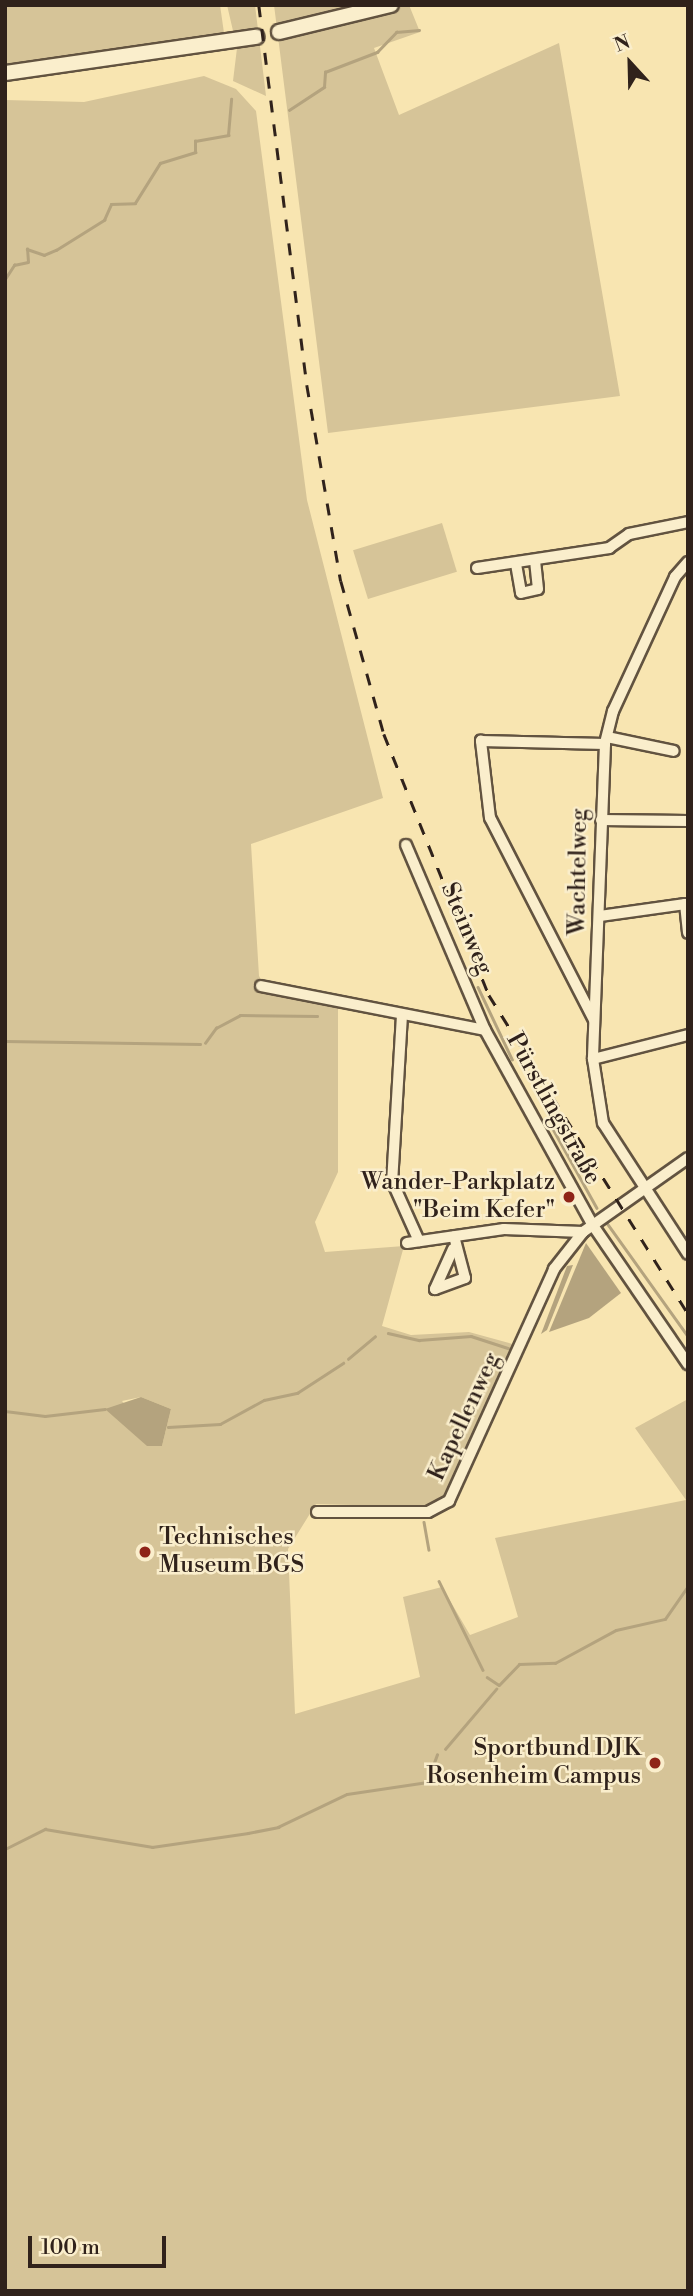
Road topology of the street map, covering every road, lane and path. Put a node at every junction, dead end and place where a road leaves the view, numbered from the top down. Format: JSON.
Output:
{"nodes":[{"id":1,"x":391,"y":5,"type":"edge"},
{"id":2,"x":279,"y":32,"type":"dead end"},
{"id":3,"x":256,"y":37,"type":"dead end"},
{"id":4,"x":5,"y":73,"type":"edge"},
{"id":5,"x":688,"y":522,"type":"edge"},
{"id":6,"x":535,"y":561,"type":"junction"},
{"id":7,"x":688,"y":562,"type":"edge"},
{"id":8,"x":516,"y":564,"type":"junction"},
{"id":9,"x":477,"y":568,"type":"dead end"},
{"id":10,"x":606,"y":740,"type":"junction"},
{"id":11,"x":674,"y":751,"type":"dead end"},
{"id":12,"x":601,"y":820,"type":"junction"},
{"id":13,"x":688,"y":821,"type":"edge"},
{"id":14,"x":406,"y":845,"type":"dead end"},
{"id":15,"x":600,"y":916,"type":"junction"},
{"id":16,"x":688,"y":933,"type":"edge"},
{"id":17,"x":261,"y":986,"type":"dead end"},
{"id":18,"x":402,"y":1014,"type":"junction"},
{"id":19,"x":596,"y":1022,"type":"junction"},
{"id":20,"x":485,"y":1031,"type":"junction"},
{"id":21,"x":688,"y":1035,"type":"edge"},
{"id":22,"x":593,"y":1059,"type":"junction"},
{"id":23,"x":688,"y":1158,"type":"edge"},
{"id":24,"x":644,"y":1189,"type":"junction"},
{"id":25,"x":588,"y":1228,"type":"junction"},
{"id":26,"x":454,"y":1236,"type":"junction"},
{"id":27,"x":453,"y":1249,"type":"dead end"},
{"id":28,"x":688,"y":1254,"type":"edge"},
{"id":29,"x":688,"y":1364,"type":"edge"},
{"id":30,"x":317,"y":1513,"type":"dead end"}],
"edges":[{"from":1,"to":2,"type":"street"},
{"from":3,"to":4,"type":"street"},
{"from":5,"to":6,"type":"street"},
{"from":6,"to":8,"type":"street"},
{"from":6,"to":8,"type":"street"},
{"from":7,"to":10,"type":"street","name":"Wachtelweg"},
{"from":8,"to":9,"type":"street"},
{"from":10,"to":11,"type":"street"},
{"from":10,"to":12,"type":"street","name":"Wachtelweg"},
{"from":10,"to":19,"type":"street"},
{"from":12,"to":13,"type":"street"},
{"from":12,"to":15,"type":"street","name":"Wachtelweg"},
{"from":14,"to":20,"type":"street","name":"Steinweg"},
{"from":15,"to":16,"type":"street"},
{"from":15,"to":19,"type":"street","name":"Wachtelweg"},
{"from":17,"to":18,"type":"street","name":"Pürstlingstraße"},
{"from":18,"to":20,"type":"street","name":"Pürstlingstraße"},
{"from":18,"to":26,"type":"street"},
{"from":19,"to":22,"type":"street","name":"Wachtelweg"},
{"from":20,"to":25,"type":"street","name":"Pürstlingstraße"},
{"from":21,"to":22,"type":"street"},
{"from":22,"to":24,"type":"street","name":"Wachtelweg"},
{"from":23,"to":24,"type":"street","name":"Kapellenweg"},
{"from":24,"to":25,"type":"street","name":"Kapellenweg"},
{"from":24,"to":28,"type":"street","name":"Wachtelweg"},
{"from":25,"to":26,"type":"street"},
{"from":25,"to":29,"type":"street","name":"Pürstlingstraße"},
{"from":25,"to":30,"type":"street","name":"Kapellenweg"},
{"from":26,"to":27,"type":"street"}]}
